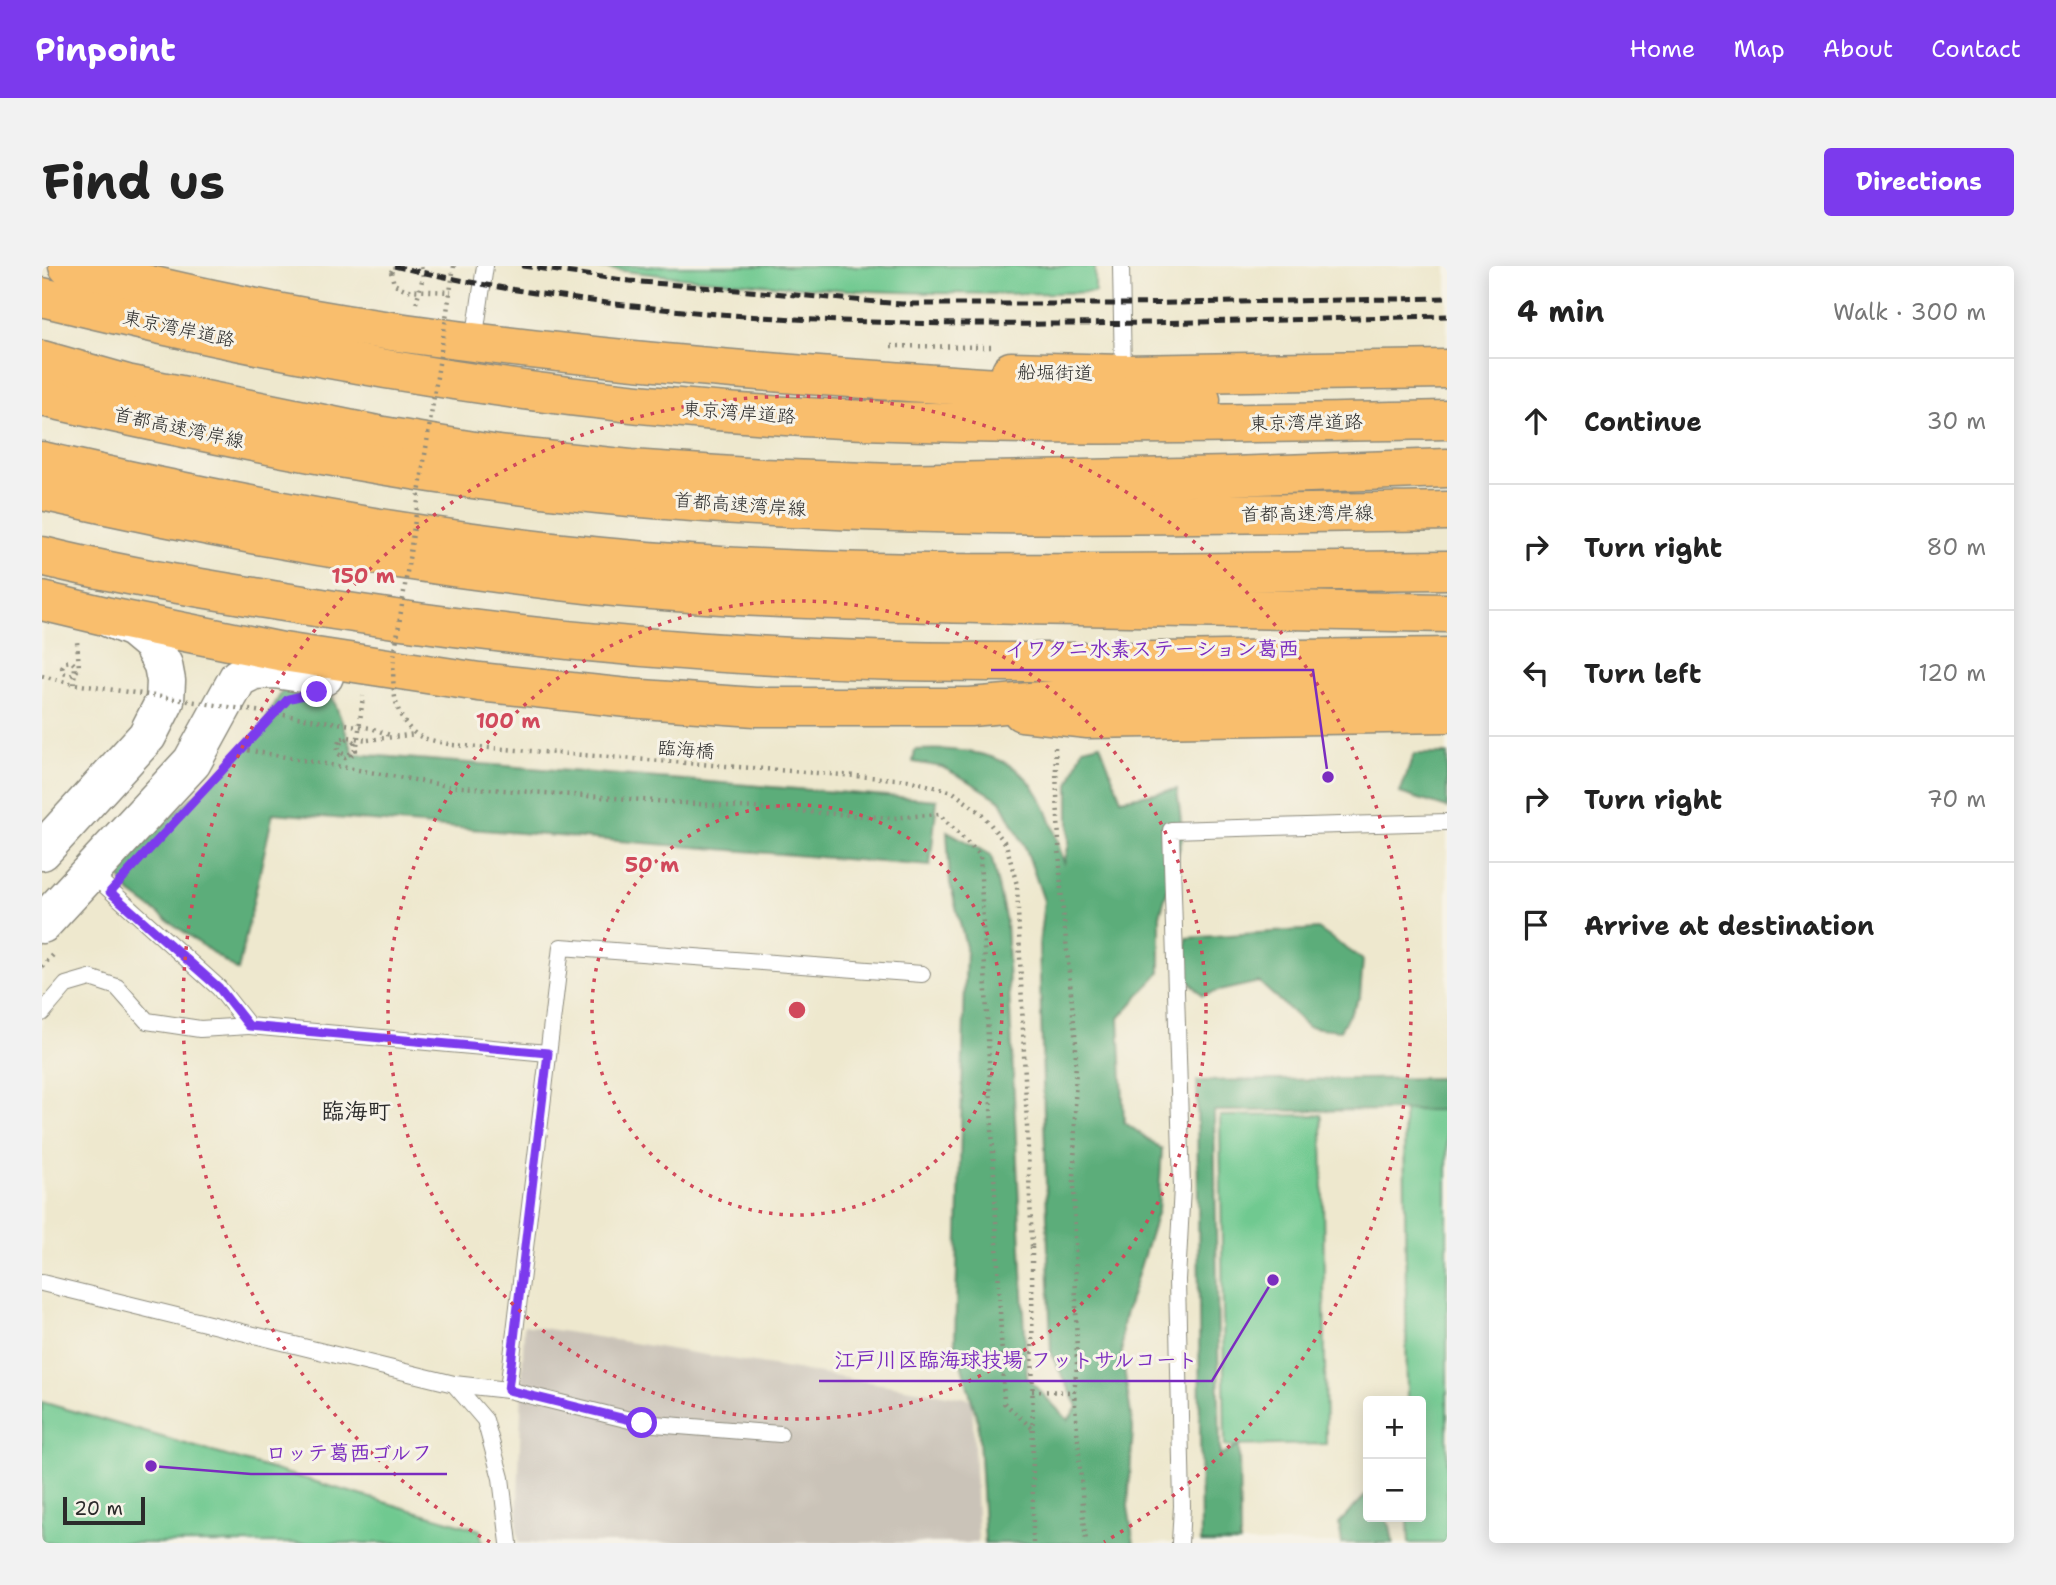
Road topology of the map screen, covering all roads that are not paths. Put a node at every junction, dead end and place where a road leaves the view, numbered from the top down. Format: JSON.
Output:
{"nodes":[{"id":1,"x":68,"y":266,"type":"edge"},
{"id":2,"x":485,"y":266,"type":"edge"},
{"id":3,"x":1121,"y":266,"type":"edge"},
{"id":4,"x":42,"y":297,"type":"edge"},
{"id":5,"x":474,"y":342,"type":"junction"},
{"id":6,"x":42,"y":360,"type":"edge"},
{"id":7,"x":663,"y":362,"type":"junction"},
{"id":8,"x":1447,"y":369,"type":"edge"},
{"id":9,"x":1123,"y":374,"type":"junction"},
{"id":10,"x":127,"y":384,"type":"junction"},
{"id":11,"x":42,"y":397,"type":"edge"},
{"id":12,"x":1447,"y":420,"type":"edge"},
{"id":13,"x":1387,"y":421,"type":"junction"},
{"id":14,"x":42,"y":461,"type":"edge"},
{"id":15,"x":1447,"y":468,"type":"edge"},
{"id":16,"x":42,"y":471,"type":"edge"},
{"id":17,"x":1447,"y":480,"type":"edge"},
{"id":18,"x":42,"y":491,"type":"edge"},
{"id":19,"x":181,"y":493,"type":"junction"},
{"id":20,"x":627,"y":497,"type":"junction"},
{"id":21,"x":894,"y":497,"type":"junction"},
{"id":22,"x":1447,"y":511,"type":"edge"},
{"id":23,"x":42,"y":556,"type":"edge"},
{"id":24,"x":1447,"y":570,"type":"edge"},
{"id":25,"x":894,"y":588,"type":"junction"},
{"id":26,"x":1447,"y":597,"type":"edge"},
{"id":27,"x":42,"y":601,"type":"edge"},
{"id":28,"x":1447,"y":613,"type":"edge"},
{"id":29,"x":91,"y":628,"type":"junction"},
{"id":30,"x":1447,"y":657,"type":"edge"},
{"id":31,"x":1447,"y":681,"type":"edge"},
{"id":32,"x":479,"y":682,"type":"junction"},
{"id":33,"x":970,"y":707,"type":"junction"},
{"id":34,"x":1447,"y":713,"type":"edge"},
{"id":35,"x":72,"y":818,"type":"junction"},
{"id":36,"x":1447,"y":822,"type":"edge"},
{"id":37,"x":42,"y":851,"type":"edge"},
{"id":38,"x":99,"y":862,"type":"junction"},
{"id":39,"x":48,"y":924,"type":"edge"},
{"id":40,"x":922,"y":974,"type":"dead end"},
{"id":41,"x":42,"y":1013,"type":"edge"},
{"id":42,"x":249,"y":1026,"type":"junction"},
{"id":43,"x":548,"y":1053,"type":"junction"},
{"id":44,"x":42,"y":1283,"type":"edge"},
{"id":45,"x":454,"y":1384,"type":"junction"},
{"id":46,"x":508,"y":1390,"type":"junction"},
{"id":47,"x":780,"y":1434,"type":"dead end"},
{"id":48,"x":509,"y":1543,"type":"edge"},
{"id":49,"x":1180,"y":1543,"type":"edge"}],
"edges":[{"from":1,"to":5,"type":"main road"},
{"from":2,"to":5,"type":"lane"},
{"from":3,"to":9,"type":"lane"},
{"from":4,"to":13,"type":"main road","name":"東京湾岸道路"},
{"from":5,"to":7,"type":"main road"},
{"from":6,"to":10,"type":"main road"},
{"from":7,"to":9,"type":"main road","name":"船堀街道"},
{"from":7,"to":13,"type":"main road"},
{"from":8,"to":9,"type":"main road","name":"船堀街道"},
{"from":10,"to":20,"type":"main road"},
{"from":10,"to":21,"type":"main road"},
{"from":11,"to":20,"type":"main road","name":"首都高速湾岸線"},
{"from":12,"to":13,"type":"main road","name":"東京湾岸道路"},
{"from":14,"to":19,"type":"main road"},
{"from":15,"to":21,"type":"main road"},
{"from":16,"to":19,"type":"main road"},
{"from":17,"to":21,"type":"main road"},
{"from":18,"to":25,"type":"main road"},
{"from":19,"to":25,"type":"main road"},
{"from":20,"to":21,"type":"main road","name":"首都高速湾岸線"},
{"from":21,"to":22,"type":"main road","name":"首都高速湾岸線"},
{"from":23,"to":30,"type":"main road"},
{"from":24,"to":25,"type":"main road"},
{"from":25,"to":26,"type":"main road"},
{"from":25,"to":28,"type":"main road"},
{"from":27,"to":29,"type":"main road"},
{"from":29,"to":32,"type":"main road"},
{"from":29,"to":35,"type":"street"},
{"from":31,"to":33,"type":"main road"},
{"from":32,"to":33,"type":"main road"},
{"from":32,"to":38,"type":"street"},
{"from":33,"to":34,"type":"main road"},
{"from":35,"to":37,"type":"street"},
{"from":35,"to":38,"type":"street"},
{"from":36,"to":49,"type":"lane"},
{"from":38,"to":39,"type":"street"},
{"from":38,"to":42,"type":"lane"},
{"from":40,"to":43,"type":"lane"},
{"from":41,"to":42,"type":"lane"},
{"from":42,"to":43,"type":"lane"},
{"from":43,"to":46,"type":"lane"},
{"from":44,"to":45,"type":"lane"},
{"from":45,"to":46,"type":"lane"},
{"from":45,"to":48,"type":"lane"},
{"from":46,"to":47,"type":"lane"}]}
